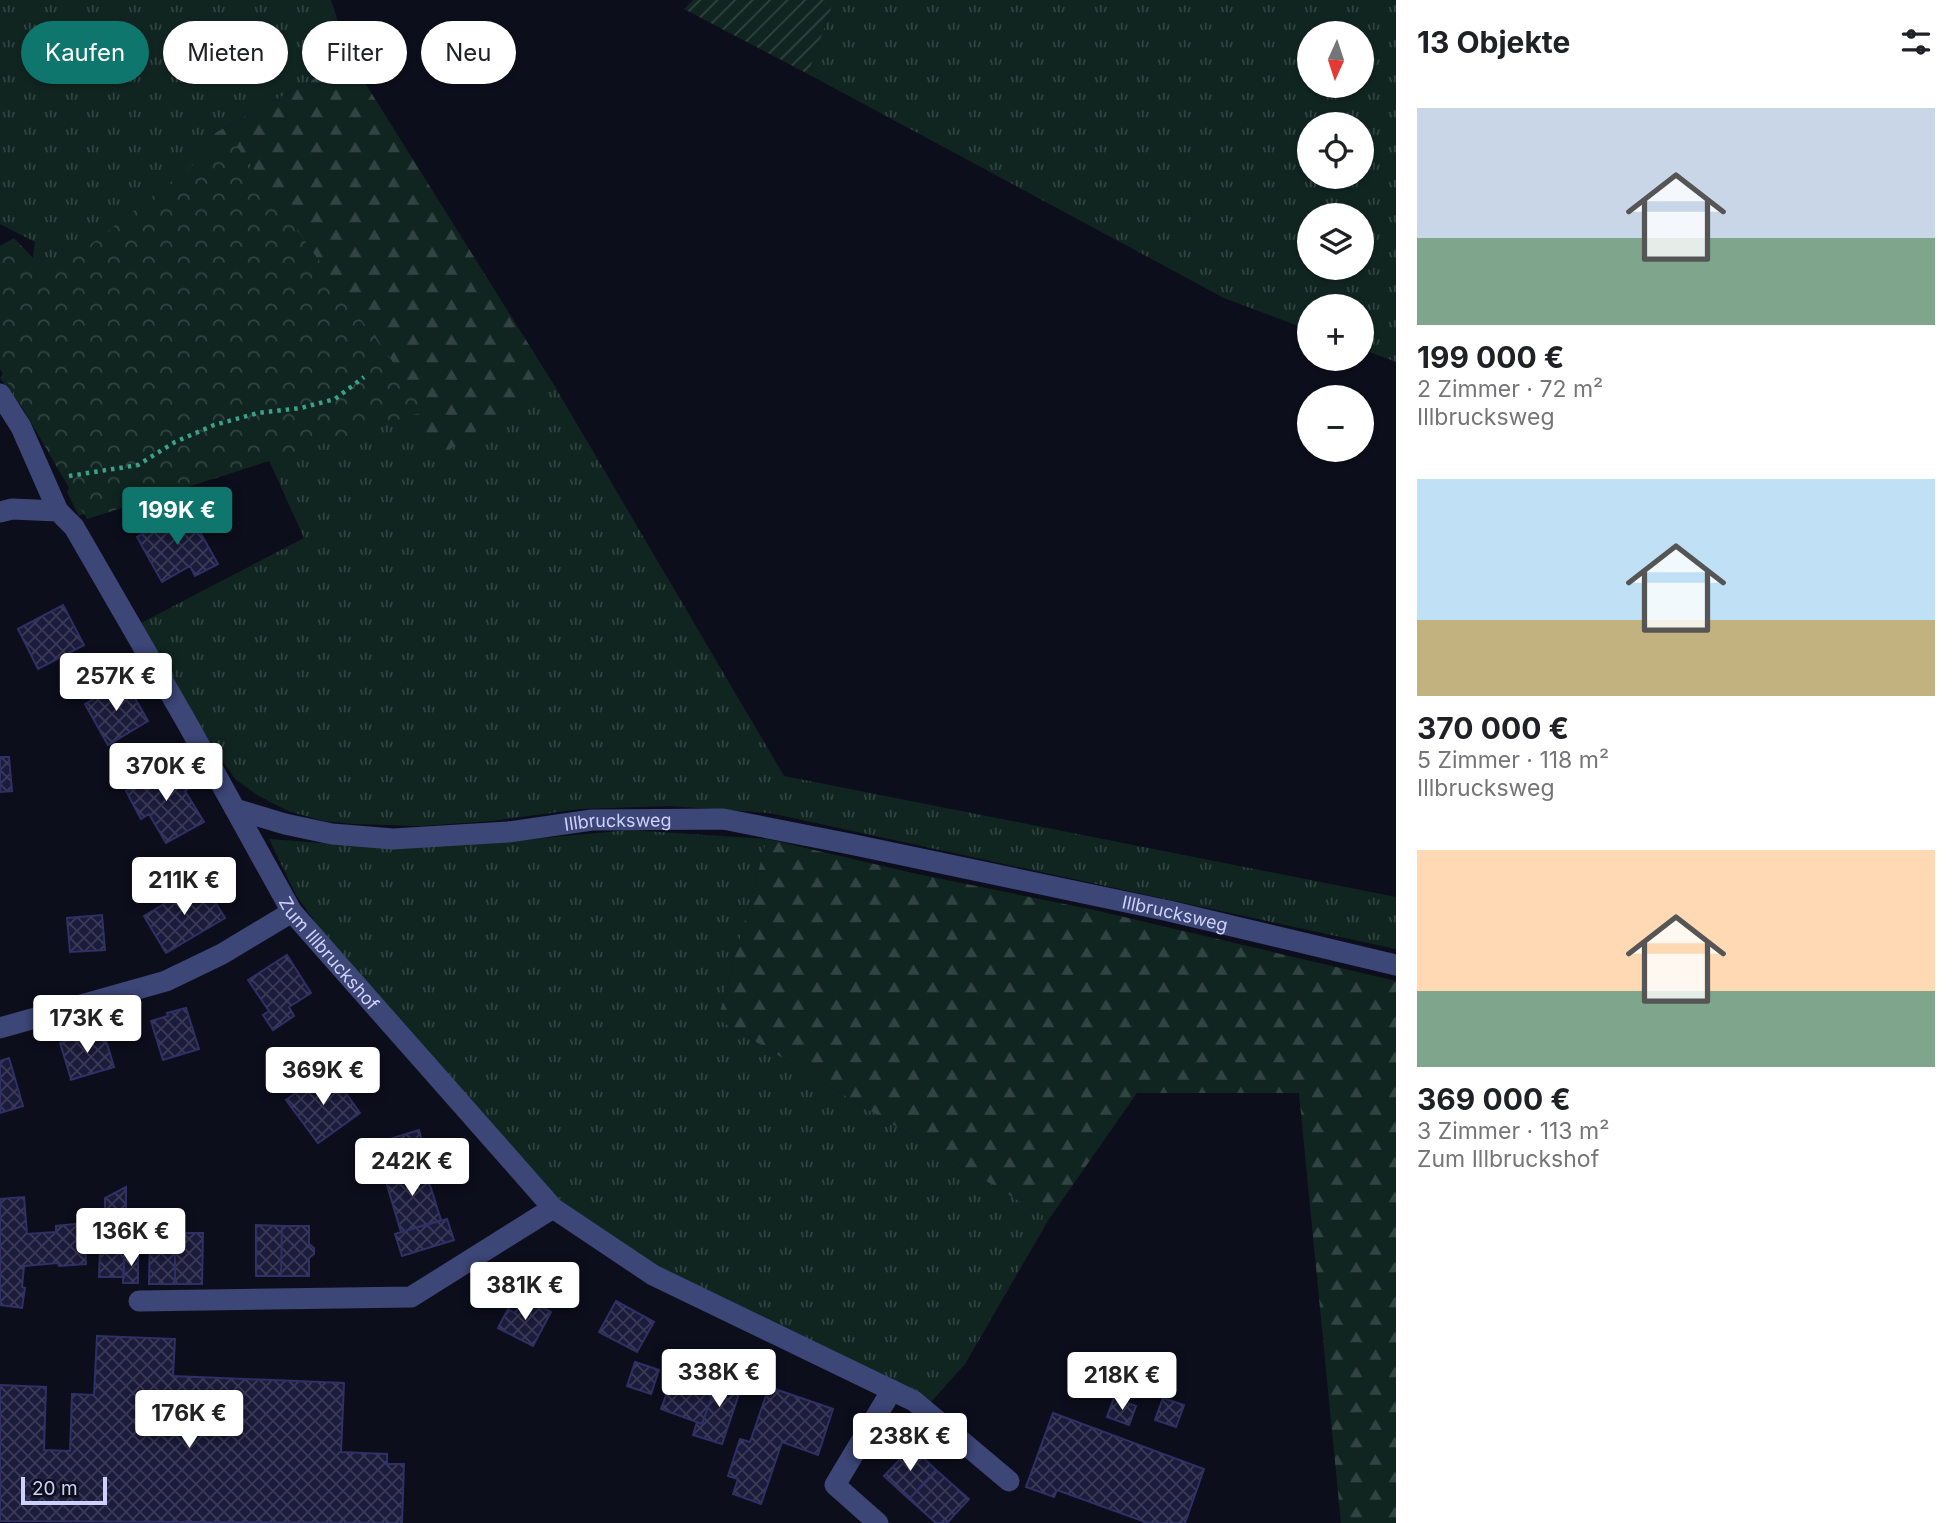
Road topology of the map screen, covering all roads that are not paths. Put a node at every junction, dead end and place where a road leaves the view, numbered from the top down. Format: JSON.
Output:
{"nodes":[{"id":1,"x":0,"y":394,"type":"edge"},
{"id":2,"x":58,"y":511,"type":"junction"},
{"id":3,"x":0,"y":512,"type":"edge"},
{"id":4,"x":235,"y":809,"type":"junction"},
{"id":5,"x":292,"y":912,"type":"junction"},
{"id":6,"x":1396,"y":965,"type":"edge"},
{"id":7,"x":0,"y":1028,"type":"edge"},
{"id":8,"x":553,"y":1208,"type":"junction"},
{"id":9,"x":139,"y":1301,"type":"dead end"},
{"id":10,"x":892,"y":1390,"type":"junction"},
{"id":11,"x":1009,"y":1481,"type":"dead end"},
{"id":12,"x":878,"y":1523,"type":"edge"}],
"edges":[{"from":1,"to":2,"type":"street"},
{"from":2,"to":3,"type":"street"},
{"from":2,"to":4,"type":"street"},
{"from":4,"to":5,"type":"street","name":"Zum Illbruckshof"},
{"from":4,"to":6,"type":"street","name":"Illbrucksweg"},
{"from":5,"to":7,"type":"street"},
{"from":5,"to":8,"type":"street","name":"Zum Illbruckshof"},
{"from":8,"to":9,"type":"street"},
{"from":8,"to":10,"type":"street","name":"Zum Illbruckshof"},
{"from":10,"to":11,"type":"street","name":"Zum Illbruckshof"},
{"from":10,"to":12,"type":"street"}]}
